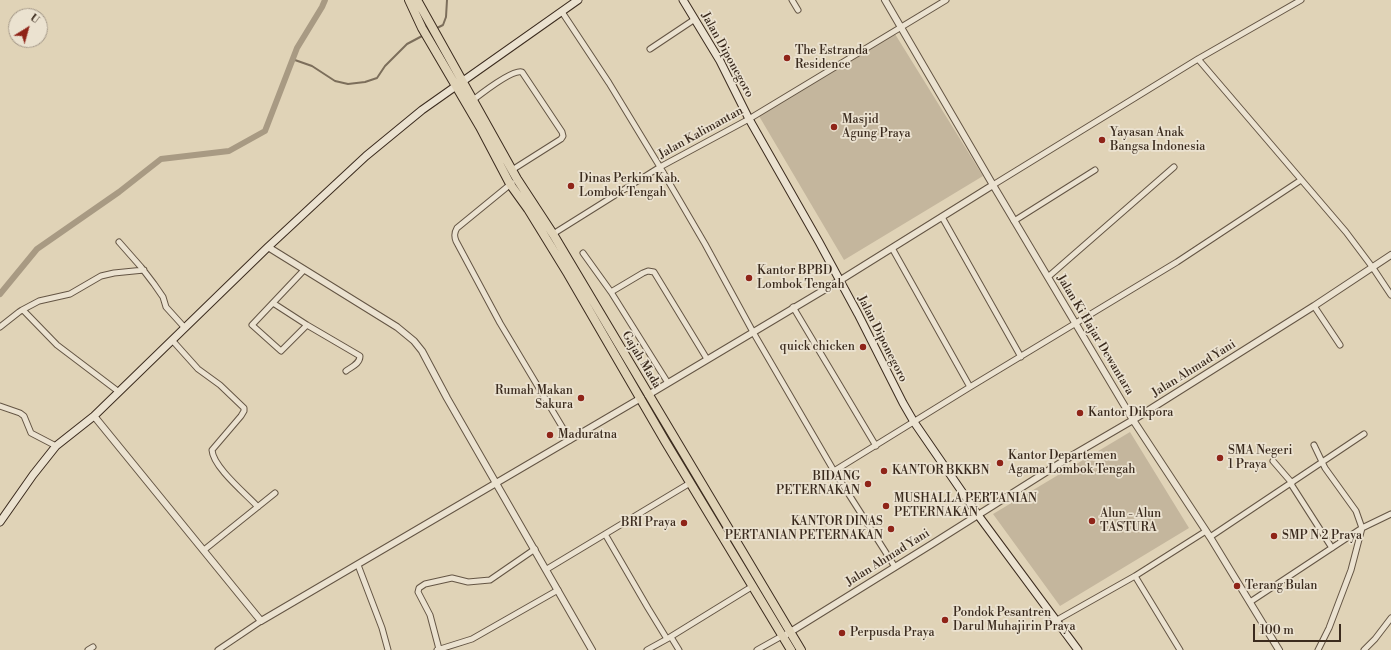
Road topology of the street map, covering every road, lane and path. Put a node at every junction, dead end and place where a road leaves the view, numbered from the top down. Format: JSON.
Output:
{"nodes":[{"id":1,"x":409,"y":0,"type":"edge"},
{"id":2,"x":417,"y":0,"type":"edge"},
{"id":3,"x":578,"y":0,"type":"edge"},
{"id":4,"x":683,"y":0,"type":"edge"},
{"id":5,"x":792,"y":0,"type":"edge"},
{"id":6,"x":946,"y":0,"type":"edge"},
{"id":7,"x":1289,"y":0,"type":"edge"},
{"id":8,"x":1301,"y":0,"type":"edge"},
{"id":9,"x":887,"y":1,"type":"edge"},
{"id":10,"x":1293,"y":5,"type":"junction"},
{"id":11,"x":798,"y":10,"type":"dead end"},
{"id":12,"x":562,"y":12,"type":"junction"},
{"id":13,"x":695,"y":18,"type":"junction"},
{"id":14,"x":901,"y":27,"type":"junction"},
{"id":15,"x":433,"y":37,"type":"junction"},
{"id":16,"x":650,"y":49,"type":"dead end"},
{"id":17,"x":1198,"y":59,"type":"junction"},
{"id":18,"x":463,"y":82,"type":"junction"},
{"id":19,"x":456,"y":87,"type":"junction"},
{"id":20,"x":473,"y":100,"type":"junction"},
{"id":21,"x":750,"y":119,"type":"junction"},
{"id":22,"x":660,"y":167,"type":"junction"},
{"id":23,"x":1174,"y":167,"type":"dead end"},
{"id":24,"x":512,"y":170,"type":"junction"},
{"id":25,"x":1095,"y":170,"type":"dead end"},
{"id":26,"x":1301,"y":180,"type":"junction"},
{"id":27,"x":514,"y":181,"type":"junction"},
{"id":28,"x":993,"y":185,"type":"junction"},
{"id":29,"x":942,"y":217,"type":"junction"},
{"id":30,"x":1014,"y":221,"type":"junction"},
{"id":31,"x":552,"y":234,"type":"junction"},
{"id":32,"x":118,"y":242,"type":"dead end"},
{"id":33,"x":268,"y":247,"type":"junction"},
{"id":34,"x":892,"y":248,"type":"junction"},
{"id":35,"x":583,"y":253,"type":"dead end"},
{"id":36,"x":1391,"y":255,"type":"edge"},
{"id":37,"x":1373,"y":268,"type":"junction"},
{"id":38,"x":144,"y":270,"type":"junction"},
{"id":39,"x":304,"y":270,"type":"junction"},
{"id":40,"x":1048,"y":277,"type":"junction"},
{"id":41,"x":839,"y":281,"type":"junction"},
{"id":42,"x":611,"y":292,"type":"junction"},
{"id":43,"x":1391,"y":295,"type":"edge"},
{"id":44,"x":586,"y":297,"type":"junction"},
{"id":45,"x":273,"y":303,"type":"junction"},
{"id":46,"x":1314,"y":306,"type":"junction"},
{"id":47,"x":793,"y":307,"type":"junction"},
{"id":48,"x":22,"y":310,"type":"junction"},
{"id":49,"x":1075,"y":323,"type":"junction"},
{"id":50,"x":307,"y":325,"type":"junction"},
{"id":51,"x":0,"y":327,"type":"edge"},
{"id":52,"x":185,"y":328,"type":"junction"},
{"id":53,"x":753,"y":332,"type":"junction"},
{"id":54,"x":172,"y":340,"type":"junction"},
{"id":55,"x":1340,"y":345,"type":"dead end"},
{"id":56,"x":1021,"y":357,"type":"junction"},
{"id":57,"x":707,"y":359,"type":"junction"},
{"id":58,"x":346,"y":371,"type":"dead end"},
{"id":59,"x":668,"y":383,"type":"junction"},
{"id":60,"x":970,"y":386,"type":"junction"},
{"id":61,"x":119,"y":392,"type":"junction"},
{"id":62,"x":645,"y":397,"type":"junction"},
{"id":63,"x":0,"y":406,"type":"edge"},
{"id":64,"x":94,"y":416,"type":"junction"},
{"id":65,"x":1133,"y":420,"type":"junction"},
{"id":66,"x":914,"y":422,"type":"junction"},
{"id":67,"x":1364,"y":434,"type":"dead end"},
{"id":68,"x":570,"y":440,"type":"junction"},
{"id":69,"x":1314,"y":445,"type":"dead end"},
{"id":70,"x":56,"y":446,"type":"junction"},
{"id":71,"x":876,"y":446,"type":"junction"},
{"id":72,"x":1273,"y":461,"type":"dead end"},
{"id":73,"x":1321,"y":462,"type":"junction"},
{"id":74,"x":834,"y":471,"type":"junction"},
{"id":75,"x":497,"y":483,"type":"junction"},
{"id":76,"x":690,"y":483,"type":"junction"},
{"id":77,"x":1292,"y":483,"type":"junction"},
{"id":78,"x":275,"y":494,"type":"dead end"},
{"id":79,"x":258,"y":507,"type":"junction"},
{"id":80,"x":1391,"y":514,"type":"edge"},
{"id":81,"x":978,"y":515,"type":"junction"},
{"id":82,"x":0,"y":522,"type":"edge"},
{"id":83,"x":1362,"y":528,"type":"junction"},
{"id":84,"x":1206,"y":531,"type":"junction"},
{"id":85,"x":605,"y":534,"type":"junction"},
{"id":86,"x":726,"y":534,"type":"junction"},
{"id":87,"x":1210,"y":537,"type":"junction"},
{"id":88,"x":1332,"y":548,"type":"junction"},
{"id":89,"x":535,"y":549,"type":"junction"},
{"id":90,"x":204,"y":550,"type":"junction"},
{"id":91,"x":358,"y":565,"type":"junction"},
{"id":92,"x":895,"y":567,"type":"junction"},
{"id":93,"x":547,"y":569,"type":"junction"},
{"id":94,"x":1135,"y":576,"type":"junction"},
{"id":95,"x":753,"y":586,"type":"junction"},
{"id":96,"x":558,"y":590,"type":"junction"},
{"id":97,"x":1250,"y":602,"type":"junction"},
{"id":98,"x":1391,"y":618,"type":"edge"},
{"id":99,"x":1057,"y":620,"type":"junction"},
{"id":100,"x":261,"y":621,"type":"junction"},
{"id":101,"x":786,"y":634,"type":"junction"},
{"id":102,"x":669,"y":638,"type":"junction"},
{"id":103,"x":93,"y":647,"type":"dead end"},
{"id":104,"x":88,"y":650,"type":"edge"},
{"id":105,"x":218,"y":650,"type":"edge"},
{"id":106,"x":388,"y":650,"type":"edge"},
{"id":107,"x":438,"y":650,"type":"edge"},
{"id":108,"x":592,"y":650,"type":"edge"},
{"id":109,"x":647,"y":650,"type":"edge"},
{"id":110,"x":679,"y":650,"type":"edge"},
{"id":111,"x":757,"y":650,"type":"edge"},
{"id":112,"x":791,"y":650,"type":"edge"},
{"id":113,"x":801,"y":650,"type":"edge"},
{"id":114,"x":1078,"y":650,"type":"edge"},
{"id":115,"x":1180,"y":650,"type":"edge"},
{"id":116,"x":1279,"y":650,"type":"edge"},
{"id":117,"x":1318,"y":650,"type":"edge"},
{"id":118,"x":1364,"y":650,"type":"edge"}],
"edges":[{"from":1,"to":15,"type":"main road"},
{"from":2,"to":15,"type":"main road"},
{"from":3,"to":12,"type":"main road"},
{"from":4,"to":13,"type":"main road","name":"Jalan Diponegoro"},
{"from":5,"to":11,"type":"street"},
{"from":6,"to":14,"type":"street","name":"Jalan Kalimantan"},
{"from":7,"to":10,"type":"street"},
{"from":8,"to":10,"type":"street"},
{"from":9,"to":14,"type":"street","name":"Jalan Ki Hajar Dewantara"},
{"from":10,"to":17,"type":"street"},
{"from":12,"to":18,"type":"main road"},
{"from":12,"to":22,"type":"street"},
{"from":13,"to":16,"type":"street"},
{"from":13,"to":21,"type":"main road","name":"Jalan Diponegoro"},
{"from":14,"to":21,"type":"street","name":"Jalan Kalimantan"},
{"from":14,"to":28,"type":"street","name":"Jalan Ki Hajar Dewantara"},
{"from":15,"to":18,"type":"main road","name":"Gajah Mada"},
{"from":15,"to":19,"type":"main road","name":"Gajah Mada"},
{"from":17,"to":26,"type":"street"},
{"from":17,"to":28,"type":"street"},
{"from":18,"to":19,"type":"main road"},
{"from":18,"to":20,"type":"main road","name":"Gajah Mada"},
{"from":19,"to":27,"type":"main road","name":"Gajah Mada"},
{"from":19,"to":33,"type":"main road"},
{"from":20,"to":24,"type":"main road","name":"Gajah Mada"},
{"from":20,"to":24,"type":"street"},
{"from":21,"to":22,"type":"street","name":"Jalan Kalimantan"},
{"from":21,"to":41,"type":"main road","name":"Jalan Diponegoro"},
{"from":22,"to":31,"type":"street","name":"Jalan Kalimantan"},
{"from":22,"to":53,"type":"street"},
{"from":23,"to":40,"type":"street"},
{"from":24,"to":27,"type":"main road","name":"Gajah Mada"},
{"from":25,"to":30,"type":"street"},
{"from":26,"to":37,"type":"street"},
{"from":26,"to":49,"type":"street"},
{"from":27,"to":31,"type":"main road","name":"Gajah Mada"},
{"from":27,"to":44,"type":"main road","name":"Gajah Mada"},
{"from":27,"to":68,"type":"street"},
{"from":28,"to":29,"type":"street"},
{"from":28,"to":30,"type":"street","name":"Jalan Ki Hajar Dewantara"},
{"from":29,"to":34,"type":"street"},
{"from":29,"to":56,"type":"street"},
{"from":30,"to":40,"type":"street","name":"Jalan Ki Hajar Dewantara"},
{"from":31,"to":44,"type":"main road","name":"Gajah Mada"},
{"from":32,"to":38,"type":"street"},
{"from":33,"to":39,"type":"street"},
{"from":33,"to":52,"type":"main road"},
{"from":34,"to":41,"type":"street"},
{"from":34,"to":60,"type":"street"},
{"from":35,"to":42,"type":"street"},
{"from":36,"to":37,"type":"street","name":"Jalan Ahmad Yani"},
{"from":37,"to":43,"type":"street"},
{"from":37,"to":46,"type":"street","name":"Jalan Ahmad Yani"},
{"from":38,"to":48,"type":"street"},
{"from":38,"to":52,"type":"street"},
{"from":39,"to":45,"type":"street"},
{"from":39,"to":75,"type":"street"},
{"from":40,"to":49,"type":"street","name":"Jalan Ki Hajar Dewantara"},
{"from":41,"to":47,"type":"street"},
{"from":41,"to":66,"type":"main road","name":"Jalan Diponegoro"},
{"from":42,"to":57,"type":"street"},
{"from":42,"to":59,"type":"street"},
{"from":44,"to":62,"type":"main road","name":"Gajah Mada"},
{"from":45,"to":50,"type":"street"},
{"from":45,"to":50,"type":"street"},
{"from":46,"to":55,"type":"street"},
{"from":46,"to":65,"type":"street","name":"Jalan Ahmad Yani"},
{"from":47,"to":53,"type":"street"},
{"from":47,"to":71,"type":"street"},
{"from":48,"to":51,"type":"street"},
{"from":48,"to":61,"type":"street"},
{"from":49,"to":56,"type":"street"},
{"from":49,"to":65,"type":"street","name":"Jalan Ki Hajar Dewantara"},
{"from":50,"to":58,"type":"street"},
{"from":52,"to":54,"type":"main road"},
{"from":53,"to":57,"type":"street"},
{"from":53,"to":74,"type":"street"},
{"from":54,"to":61,"type":"main road"},
{"from":54,"to":79,"type":"street"},
{"from":56,"to":60,"type":"street"},
{"from":57,"to":59,"type":"street"},
{"from":59,"to":62,"type":"street"},
{"from":60,"to":66,"type":"street"},
{"from":61,"to":64,"type":"main road"},
{"from":62,"to":68,"type":"street"},
{"from":62,"to":76,"type":"main road","name":"Gajah Mada"},
{"from":62,"to":86,"type":"main road","name":"Gajah Mada"},
{"from":63,"to":70,"type":"street"},
{"from":64,"to":70,"type":"main road"},
{"from":64,"to":90,"type":"street"},
{"from":65,"to":81,"type":"street","name":"Jalan Ahmad Yani"},
{"from":65,"to":84,"type":"street","name":"Jalan Ki Hajar Dewantara"},
{"from":66,"to":71,"type":"street"},
{"from":66,"to":81,"type":"main road","name":"Jalan Diponegoro"},
{"from":67,"to":73,"type":"street"},
{"from":68,"to":75,"type":"street"},
{"from":69,"to":73,"type":"street"},
{"from":70,"to":82,"type":"main road"},
{"from":71,"to":74,"type":"street"},
{"from":72,"to":77,"type":"street"},
{"from":73,"to":77,"type":"street"},
{"from":73,"to":83,"type":"street"},
{"from":74,"to":92,"type":"street"},
{"from":75,"to":89,"type":"street"},
{"from":75,"to":91,"type":"street"},
{"from":76,"to":85,"type":"street"},
{"from":76,"to":86,"type":"main road","name":"Gajah Mada"},
{"from":77,"to":87,"type":"street"},
{"from":77,"to":88,"type":"street"},
{"from":78,"to":79,"type":"street"},
{"from":79,"to":90,"type":"street"},
{"from":80,"to":83,"type":"street"},
{"from":81,"to":92,"type":"street","name":"Jalan Ahmad Yani"},
{"from":81,"to":99,"type":"main road","name":"Jalan Diponegoro"},
{"from":83,"to":88,"type":"street"},
{"from":83,"to":117,"type":"street"},
{"from":84,"to":87,"type":"street","name":"Jalan Ki Hajar Dewantara"},
{"from":84,"to":94,"type":"street"},
{"from":85,"to":93,"type":"street"},
{"from":85,"to":102,"type":"street"},
{"from":86,"to":95,"type":"main road","name":"Gajah Mada"},
{"from":86,"to":101,"type":"main road","name":"Gajah Mada"},
{"from":87,"to":97,"type":"street","name":"Jalan Ki Hajar Dewantara"},
{"from":88,"to":97,"type":"street"},
{"from":89,"to":93,"type":"street"},
{"from":89,"to":107,"type":"street"},
{"from":90,"to":100,"type":"street"},
{"from":91,"to":100,"type":"street"},
{"from":91,"to":106,"type":"street"},
{"from":92,"to":101,"type":"street","name":"Jalan Ahmad Yani"},
{"from":93,"to":96,"type":"street"},
{"from":94,"to":99,"type":"street"},
{"from":94,"to":115,"type":"street"},
{"from":95,"to":101,"type":"main road","name":"Gajah Mada"},
{"from":95,"to":102,"type":"street"},
{"from":96,"to":107,"type":"street"},
{"from":96,"to":108,"type":"street"},
{"from":97,"to":116,"type":"street","name":"Jalan Ki Hajar Dewantara"},
{"from":98,"to":118,"type":"street"},
{"from":99,"to":114,"type":"main road","name":"Jalan Diponegoro"},
{"from":100,"to":105,"type":"street"},
{"from":101,"to":111,"type":"street"},
{"from":101,"to":112,"type":"main road","name":"Gajah Mada"},
{"from":101,"to":113,"type":"main road","name":"Gajah Mada"},
{"from":102,"to":109,"type":"street"},
{"from":102,"to":110,"type":"street"},
{"from":103,"to":104,"type":"street"}]}
